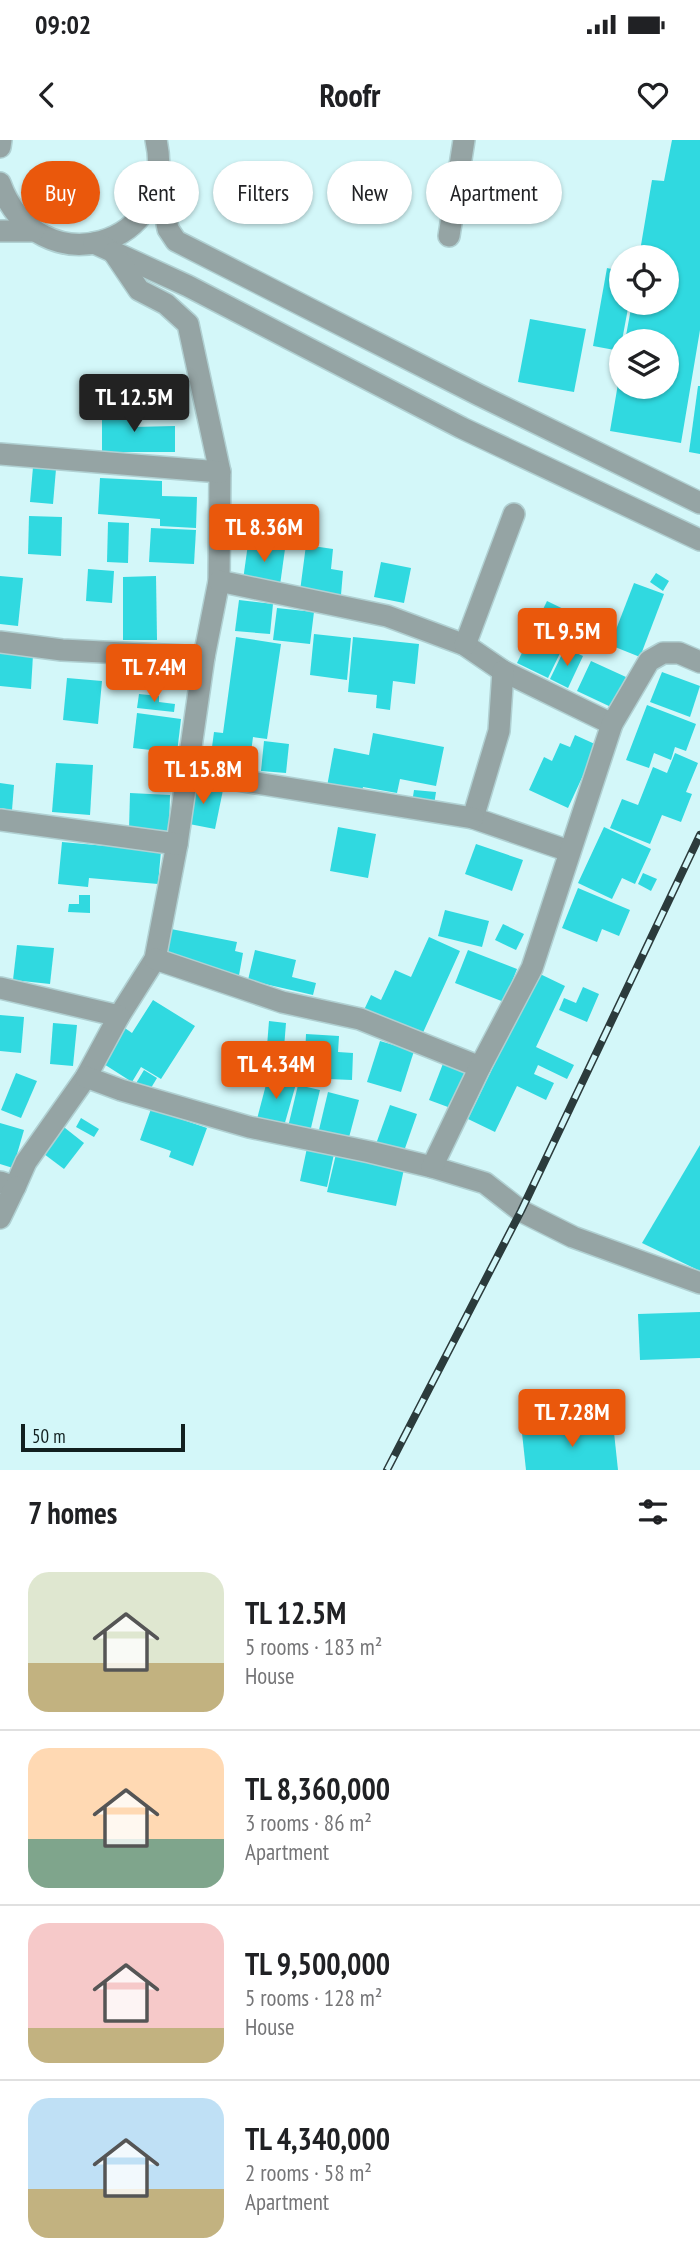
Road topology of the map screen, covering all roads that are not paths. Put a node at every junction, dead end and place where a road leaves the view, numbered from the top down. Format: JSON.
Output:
{"nodes":[{"id":1,"x":1,"y":140,"type":"edge"},
{"id":2,"x":157,"y":140,"type":"edge"},
{"id":3,"x":464,"y":140,"type":"edge"},
{"id":4,"x":0,"y":147,"type":"edge"},
{"id":5,"x":160,"y":161,"type":"edge"},
{"id":6,"x":0,"y":183,"type":"edge"},
{"id":7,"x":133,"y":224,"type":"edge"},
{"id":8,"x":166,"y":224,"type":"edge"},
{"id":9,"x":0,"y":231,"type":"edge"},
{"id":10,"x":34,"y":232,"type":"junction"},
{"id":11,"x":449,"y":236,"type":"dead end"},
{"id":12,"x":94,"y":243,"type":"junction"},
{"id":13,"x":114,"y":253,"type":"junction"},
{"id":14,"x":0,"y":454,"type":"edge"},
{"id":15,"x":220,"y":472,"type":"junction"},
{"id":16,"x":700,"y":503,"type":"edge"},
{"id":17,"x":514,"y":514,"type":"dead end"},
{"id":18,"x":700,"y":540,"type":"edge"},
{"id":19,"x":219,"y":581,"type":"junction"},
{"id":20,"x":0,"y":642,"type":"edge"},
{"id":21,"x":465,"y":645,"type":"junction"},
{"id":22,"x":204,"y":657,"type":"junction"},
{"id":23,"x":700,"y":662,"type":"edge"},
{"id":24,"x":503,"y":671,"type":"junction"},
{"id":25,"x":612,"y":724,"type":"junction"},
{"id":26,"x":188,"y":772,"type":"junction"},
{"id":27,"x":473,"y":818,"type":"junction"},
{"id":28,"x":0,"y":820,"type":"edge"},
{"id":29,"x":177,"y":844,"type":"junction"},
{"id":30,"x":569,"y":851,"type":"junction"},
{"id":31,"x":155,"y":959,"type":"junction"},
{"id":32,"x":0,"y":988,"type":"edge"},
{"id":33,"x":119,"y":1016,"type":"junction"},
{"id":34,"x":480,"y":1067,"type":"junction"},
{"id":35,"x":86,"y":1077,"type":"junction"},
{"id":36,"x":432,"y":1167,"type":"junction"},
{"id":37,"x":8,"y":1184,"type":"edge"},
{"id":38,"x":0,"y":1218,"type":"edge"},
{"id":39,"x":700,"y":1283,"type":"edge"}],
"edges":[{"from":1,"to":4,"type":"street"},
{"from":2,"to":5,"type":"street"},
{"from":3,"to":11,"type":"street"},
{"from":6,"to":10,"type":"street"},
{"from":7,"to":12,"type":"street"},
{"from":8,"to":16,"type":"street"},
{"from":9,"to":10,"type":"street"},
{"from":10,"to":12,"type":"street"},
{"from":12,"to":13,"type":"street"},
{"from":13,"to":15,"type":"street"},
{"from":13,"to":18,"type":"street"},
{"from":14,"to":15,"type":"street"},
{"from":15,"to":19,"type":"street"},
{"from":17,"to":21,"type":"street"},
{"from":19,"to":21,"type":"street"},
{"from":19,"to":22,"type":"street"},
{"from":20,"to":22,"type":"street"},
{"from":21,"to":24,"type":"street"},
{"from":22,"to":26,"type":"street"},
{"from":23,"to":25,"type":"street"},
{"from":24,"to":25,"type":"street"},
{"from":24,"to":27,"type":"street"},
{"from":25,"to":30,"type":"street"},
{"from":26,"to":27,"type":"street"},
{"from":26,"to":29,"type":"street"},
{"from":27,"to":30,"type":"street"},
{"from":28,"to":29,"type":"street"},
{"from":29,"to":31,"type":"street"},
{"from":30,"to":34,"type":"street"},
{"from":31,"to":33,"type":"street"},
{"from":31,"to":34,"type":"street"},
{"from":32,"to":33,"type":"street"},
{"from":33,"to":35,"type":"street"},
{"from":34,"to":36,"type":"street"},
{"from":35,"to":36,"type":"street"},
{"from":35,"to":37,"type":"street"},
{"from":36,"to":39,"type":"street"},
{"from":37,"to":38,"type":"street"}]}
